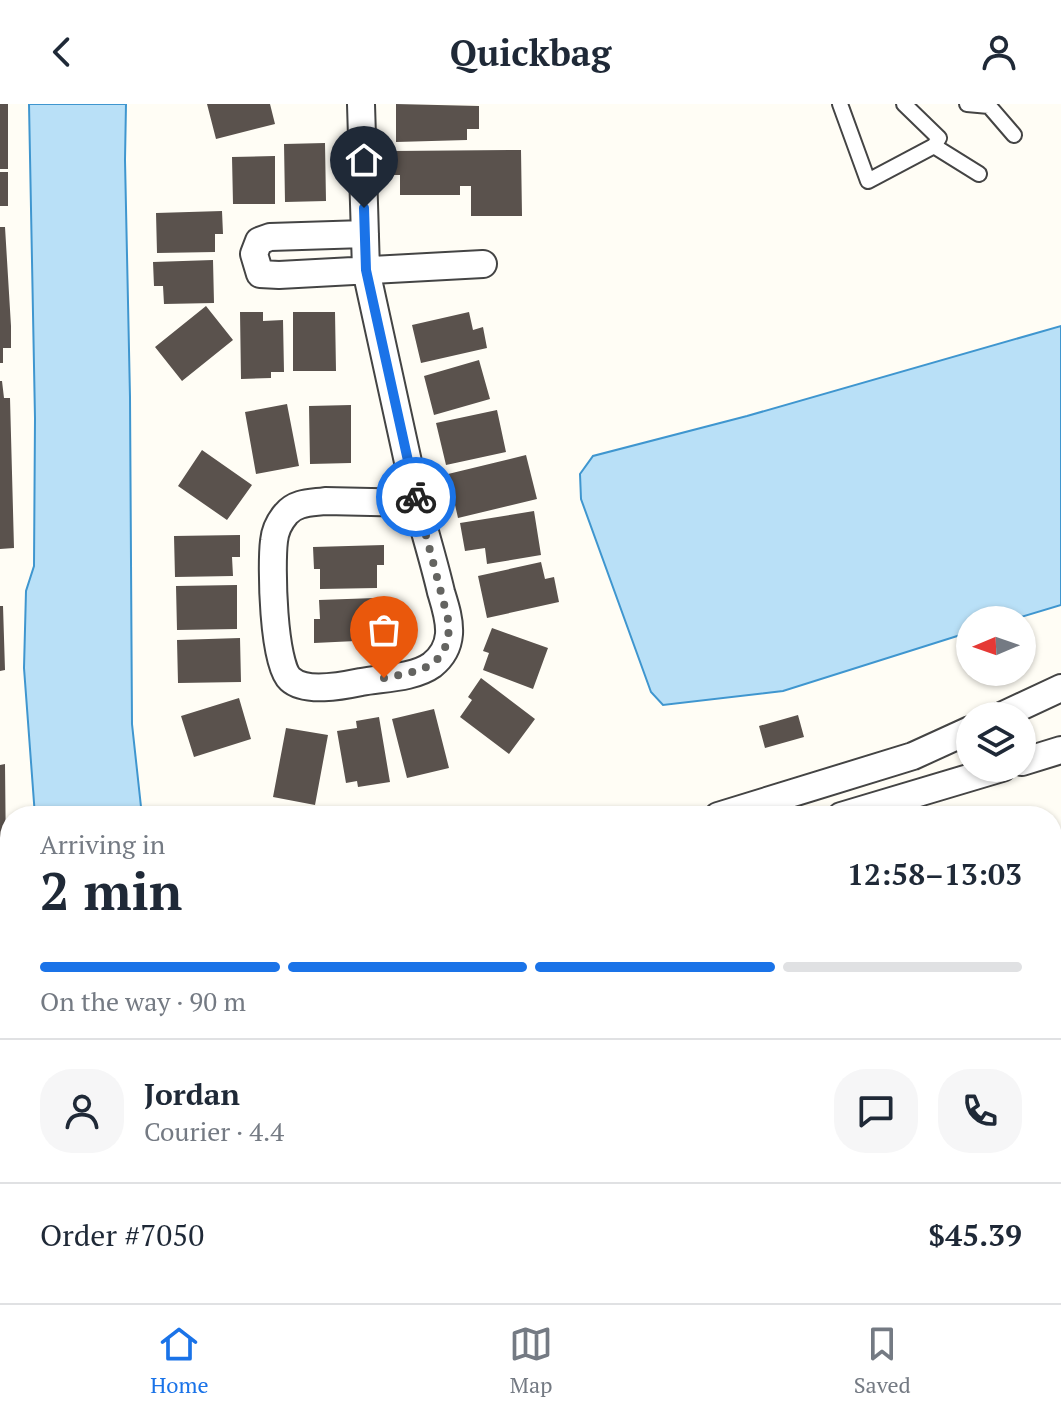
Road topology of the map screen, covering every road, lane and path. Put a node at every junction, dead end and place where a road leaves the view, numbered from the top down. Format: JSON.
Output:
{"nodes":[{"id":1,"x":361,"y":104,"type":"edge"},
{"id":2,"x":840,"y":104,"type":"edge"},
{"id":3,"x":904,"y":104,"type":"edge"},
{"id":4,"x":967,"y":104,"type":"edge"},
{"id":5,"x":1014,"y":135,"type":"dead end"},
{"id":6,"x":934,"y":146,"type":"junction"},
{"id":7,"x":979,"y":174,"type":"dead end"},
{"id":8,"x":365,"y":234,"type":"junction"},
{"id":9,"x":483,"y":264,"type":"dead end"},
{"id":10,"x":366,"y":270,"type":"junction"},
{"id":11,"x":417,"y":503,"type":"junction"},
{"id":12,"x":1061,"y":688,"type":"edge"},
{"id":13,"x":1031,"y":702,"type":"edge"},
{"id":14,"x":956,"y":736,"type":"edge"},
{"id":15,"x":1061,"y":750,"type":"edge"},
{"id":16,"x":1036,"y":758,"type":"edge"},
{"id":17,"x":956,"y":782,"type":"edge"},
{"id":18,"x":750,"y":806,"type":"edge"},
{"id":19,"x":875,"y":806,"type":"edge"}],
"edges":[{"from":1,"to":8,"type":"street"},
{"from":2,"to":6,"type":"lane"},
{"from":3,"to":6,"type":"lane"},
{"from":4,"to":5,"type":"lane"},
{"from":6,"to":7,"type":"lane"},
{"from":8,"to":10,"type":"street"},
{"from":8,"to":10,"type":"street"},
{"from":9,"to":10,"type":"street"},
{"from":10,"to":11,"type":"street"},
{"from":11,"to":11,"type":"street"},
{"from":12,"to":13,"type":"street"},
{"from":14,"to":18,"type":"street"},
{"from":15,"to":16,"type":"street"},
{"from":17,"to":19,"type":"street"}]}
